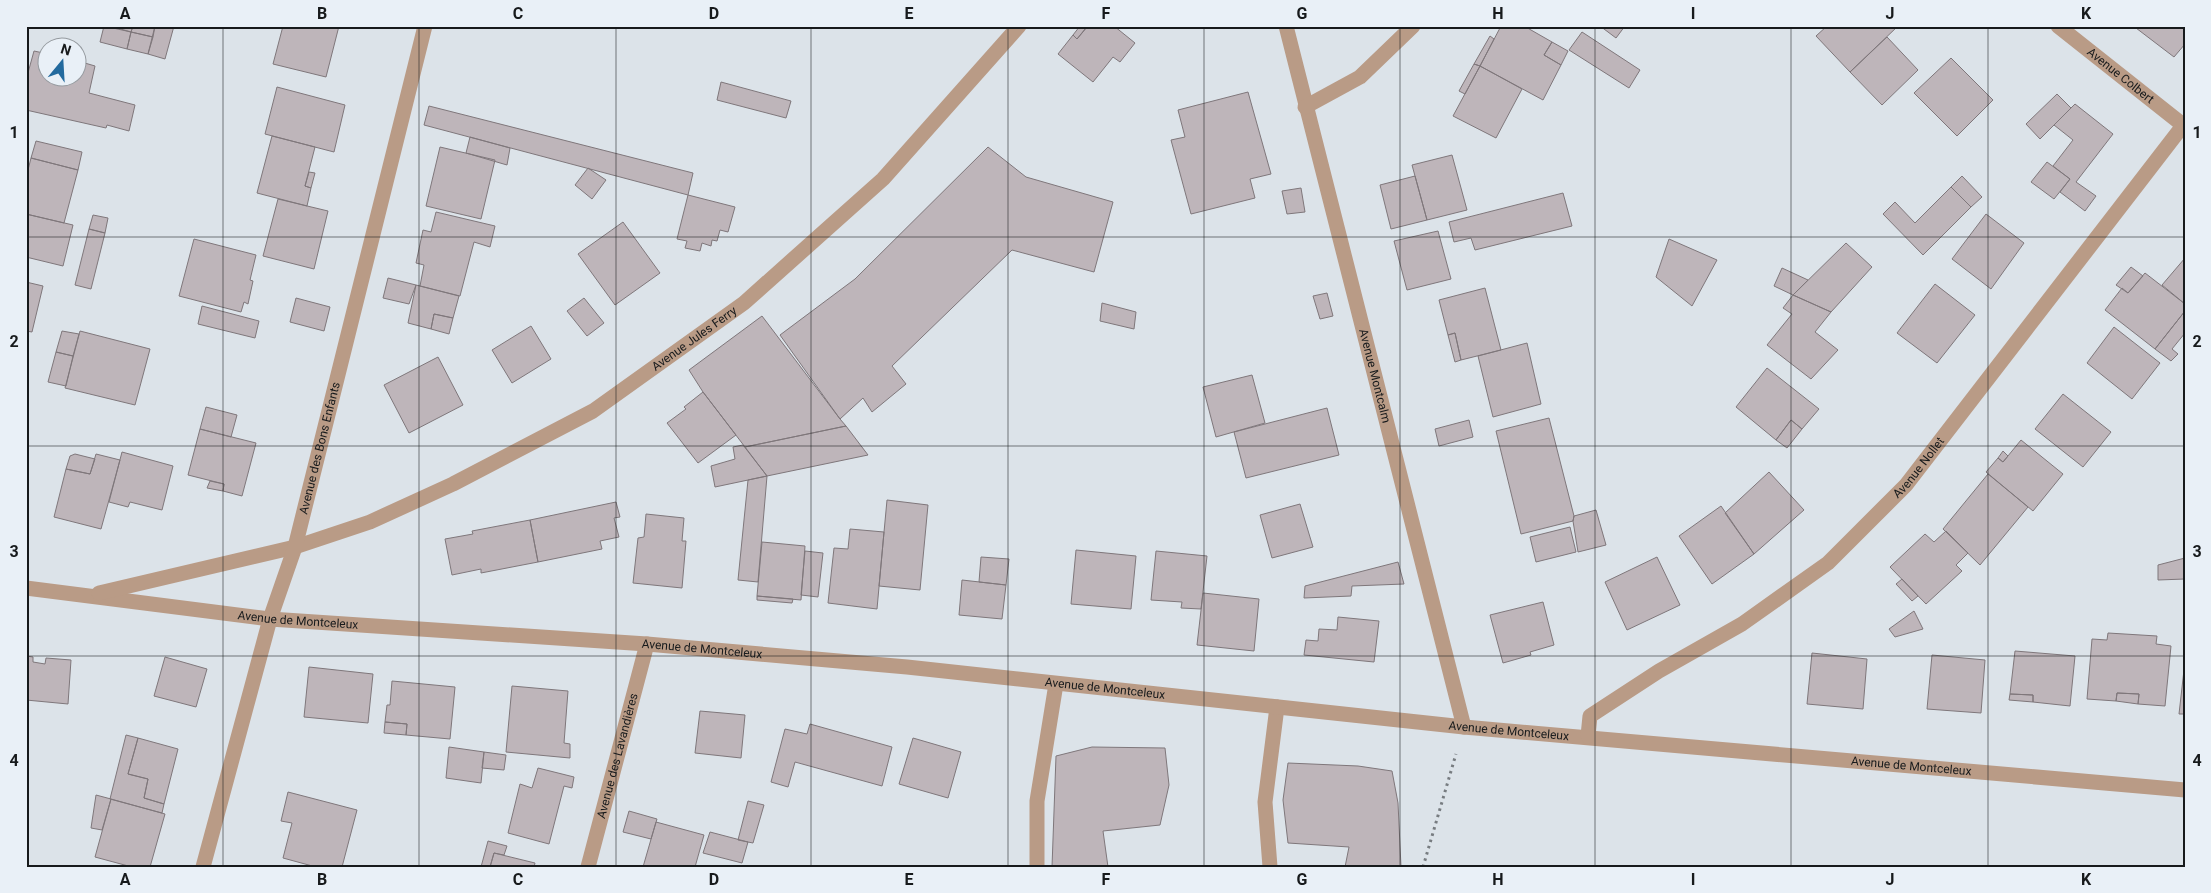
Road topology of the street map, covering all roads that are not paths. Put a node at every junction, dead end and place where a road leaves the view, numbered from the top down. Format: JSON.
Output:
{"nodes":[{"id":1,"x":425,"y":26,"type":"edge"},
{"id":2,"x":1018,"y":26,"type":"edge"},
{"id":3,"x":1286,"y":26,"type":"edge"},
{"id":4,"x":1413,"y":26,"type":"edge"},
{"id":5,"x":2058,"y":26,"type":"edge"},
{"id":6,"x":1306,"y":107,"type":"junction"},
{"id":7,"x":2184,"y":124,"type":"edge"},
{"id":8,"x":295,"y":547,"type":"junction"},
{"id":9,"x":26,"y":588,"type":"edge"},
{"id":10,"x":89,"y":595,"type":"junction"},
{"id":11,"x":270,"y":619,"type":"junction"},
{"id":12,"x":647,"y":644,"type":"junction"},
{"id":13,"x":1056,"y":684,"type":"junction"},
{"id":14,"x":1277,"y":707,"type":"junction"},
{"id":15,"x":1464,"y":727,"type":"junction"},
{"id":16,"x":1588,"y":736,"type":"junction"},
{"id":17,"x":2185,"y":790,"type":"edge"},
{"id":18,"x":203,"y":867,"type":"edge"},
{"id":19,"x":588,"y":867,"type":"edge"},
{"id":20,"x":1037,"y":867,"type":"edge"},
{"id":21,"x":1270,"y":867,"type":"edge"}],
"edges":[{"from":1,"to":8,"type":"street","name":"Avenue des Bons Enfants"},
{"from":2,"to":8,"type":"street","name":"Avenue Jules Ferry"},
{"from":3,"to":6,"type":"street","name":"Avenue Montcalm"},
{"from":4,"to":6,"type":"street"},
{"from":5,"to":7,"type":"street","name":"Avenue Colbert"},
{"from":6,"to":15,"type":"street","name":"Avenue Montcalm"},
{"from":7,"to":16,"type":"street","name":"Avenue Nollet"},
{"from":8,"to":10,"type":"street","name":"Avenue Jules Ferry"},
{"from":8,"to":11,"type":"street","name":"Avenue des Bons Enfants"},
{"from":9,"to":10,"type":"street","name":"Avenue de Montceleux"},
{"from":10,"to":11,"type":"street","name":"Avenue de Montceleux"},
{"from":11,"to":12,"type":"street","name":"Avenue de Montceleux"},
{"from":11,"to":18,"type":"street","name":"Avenue des Bons Enfants"},
{"from":12,"to":13,"type":"street","name":"Avenue de Montceleux"},
{"from":12,"to":19,"type":"street","name":"Avenue des Lavandières"},
{"from":13,"to":14,"type":"street","name":"Avenue de Montceleux"},
{"from":13,"to":20,"type":"street"},
{"from":14,"to":15,"type":"street","name":"Avenue de Montceleux"},
{"from":14,"to":21,"type":"street"},
{"from":15,"to":16,"type":"street","name":"Avenue de Montceleux"},
{"from":16,"to":17,"type":"street","name":"Avenue de Montceleux"}]}
